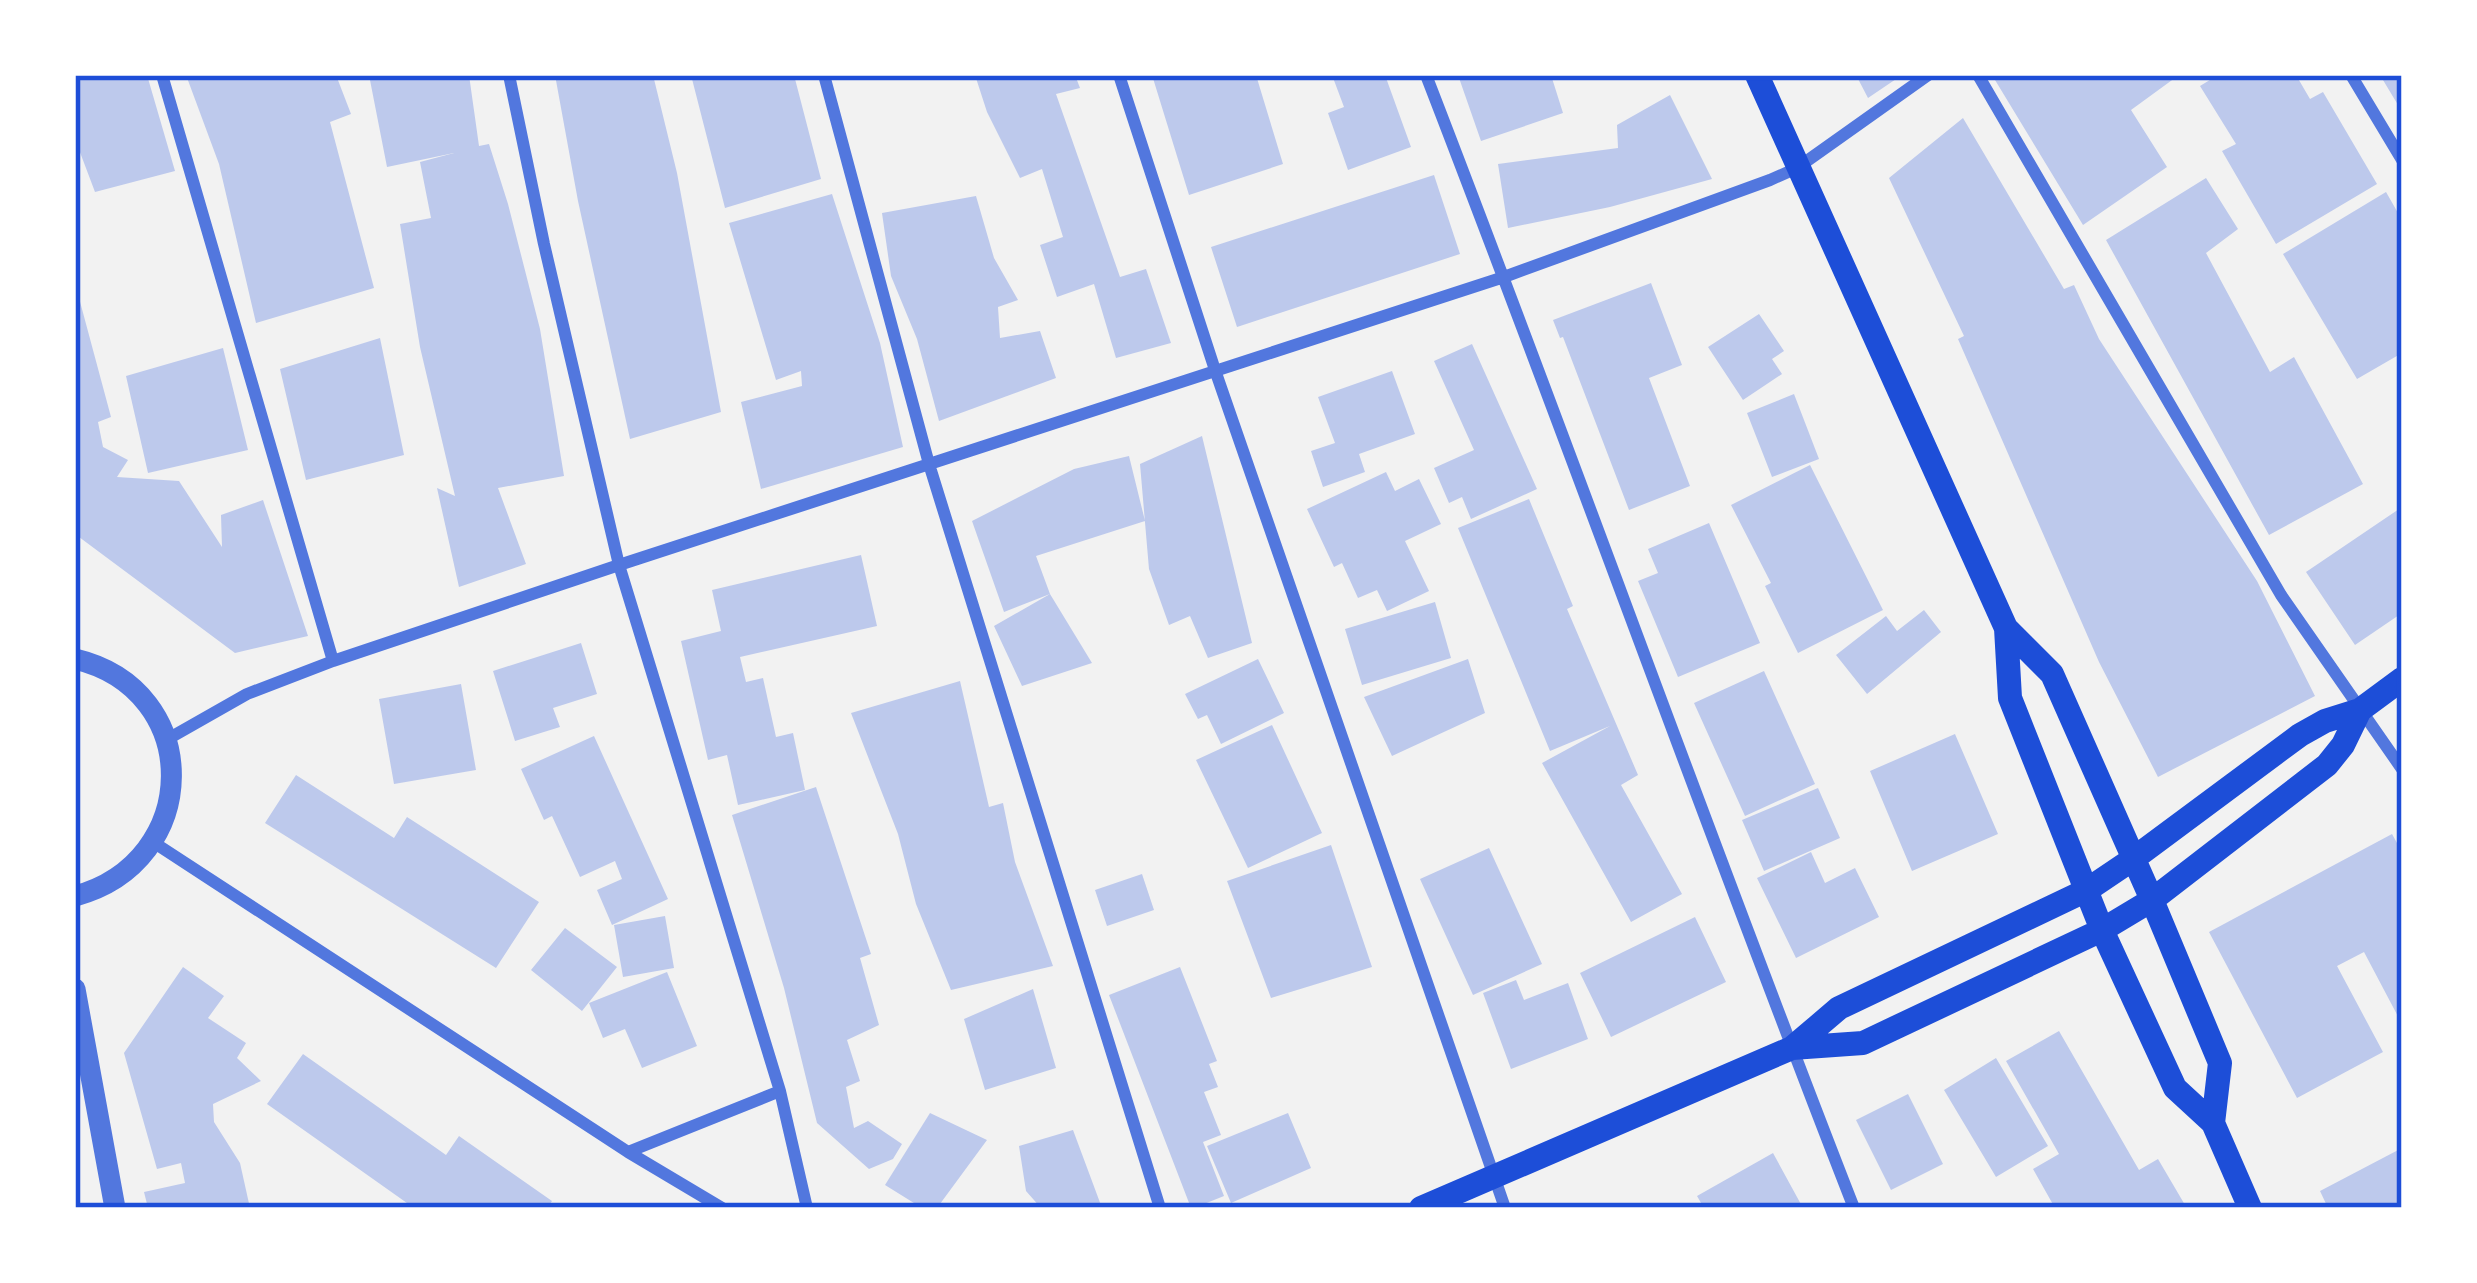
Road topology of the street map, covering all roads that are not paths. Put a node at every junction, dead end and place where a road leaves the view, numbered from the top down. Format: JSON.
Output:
{"nodes":[{"id":1,"x":162,"y":75,"type":"edge"},
{"id":2,"x":509,"y":75,"type":"edge"},
{"id":3,"x":824,"y":75,"type":"edge"},
{"id":4,"x":1119,"y":75,"type":"edge"},
{"id":5,"x":1426,"y":75,"type":"edge"},
{"id":6,"x":1757,"y":75,"type":"edge"},
{"id":7,"x":1928,"y":75,"type":"edge"},
{"id":8,"x":1978,"y":75,"type":"edge"},
{"id":9,"x":2351,"y":75,"type":"edge"},
{"id":10,"x":2402,"y":160,"type":"edge"},
{"id":11,"x":1797,"y":168,"type":"junction"},
{"id":12,"x":1504,"y":277,"type":"junction"},
{"id":13,"x":1215,"y":370,"type":"junction"},
{"id":14,"x":929,"y":464,"type":"junction"},
{"id":15,"x":619,"y":565,"type":"junction"},
{"id":16,"x":2006,"y":628,"type":"junction"},
{"id":17,"x":75,"y":659,"type":"edge"},
{"id":18,"x":333,"y":661,"type":"junction"},
{"id":19,"x":2402,"y":679,"type":"edge"},
{"id":20,"x":2360,"y":710,"type":"junction"},
{"id":21,"x":166,"y":740,"type":"junction"},
{"id":22,"x":2402,"y":770,"type":"edge"},
{"id":23,"x":152,"y":842,"type":"junction"},
{"id":24,"x":2133,"y":860,"type":"junction"},
{"id":25,"x":2087,"y":890,"type":"junction"},
{"id":26,"x":75,"y":896,"type":"edge"},
{"id":27,"x":2152,"y":900,"type":"junction"},
{"id":28,"x":2102,"y":930,"type":"junction"},
{"id":29,"x":75,"y":989,"type":"edge"},
{"id":30,"x":1792,"y":1048,"type":"junction"},
{"id":31,"x":780,"y":1091,"type":"junction"},
{"id":32,"x":2213,"y":1124,"type":"junction"},
{"id":33,"x":628,"y":1152,"type":"junction"},
{"id":34,"x":1494,"y":1177,"type":"junction"},
{"id":35,"x":115,"y":1208,"type":"edge"},
{"id":36,"x":722,"y":1208,"type":"edge"},
{"id":37,"x":807,"y":1208,"type":"edge"},
{"id":38,"x":1160,"y":1208,"type":"edge"},
{"id":39,"x":1421,"y":1208,"type":"edge"},
{"id":40,"x":1505,"y":1208,"type":"edge"},
{"id":41,"x":1854,"y":1208,"type":"edge"},
{"id":42,"x":2250,"y":1208,"type":"edge"}],
"edges":[{"from":1,"to":18,"type":"street"},
{"from":2,"to":15,"type":"street"},
{"from":3,"to":14,"type":"street"},
{"from":4,"to":13,"type":"street"},
{"from":5,"to":12,"type":"street"},
{"from":6,"to":11,"type":"main road"},
{"from":7,"to":11,"type":"street"},
{"from":8,"to":20,"type":"street"},
{"from":9,"to":10,"type":"street"},
{"from":11,"to":12,"type":"street"},
{"from":11,"to":16,"type":"main road"},
{"from":12,"to":13,"type":"street"},
{"from":12,"to":30,"type":"street"},
{"from":13,"to":14,"type":"street"},
{"from":13,"to":34,"type":"street"},
{"from":14,"to":15,"type":"street"},
{"from":14,"to":38,"type":"street"},
{"from":15,"to":18,"type":"street"},
{"from":15,"to":31,"type":"street"},
{"from":16,"to":24,"type":"main road"},
{"from":16,"to":25,"type":"main road"},
{"from":17,"to":21,"type":"street"},
{"from":18,"to":21,"type":"street"},
{"from":19,"to":20,"type":"main road"},
{"from":20,"to":22,"type":"street"},
{"from":20,"to":24,"type":"main road"},
{"from":20,"to":27,"type":"main road"},
{"from":21,"to":23,"type":"street"},
{"from":23,"to":26,"type":"street"},
{"from":23,"to":33,"type":"street"},
{"from":24,"to":25,"type":"main road"},
{"from":24,"to":27,"type":"main road"},
{"from":25,"to":28,"type":"main road"},
{"from":25,"to":30,"type":"main road"},
{"from":27,"to":28,"type":"main road"},
{"from":27,"to":32,"type":"main road"},
{"from":28,"to":30,"type":"main road"},
{"from":28,"to":32,"type":"main road"},
{"from":29,"to":35,"type":"street"},
{"from":30,"to":34,"type":"main road"},
{"from":30,"to":41,"type":"street"},
{"from":31,"to":33,"type":"street"},
{"from":31,"to":37,"type":"street"},
{"from":32,"to":42,"type":"main road"},
{"from":33,"to":36,"type":"street"},
{"from":34,"to":39,"type":"main road"},
{"from":34,"to":40,"type":"street"}]}
